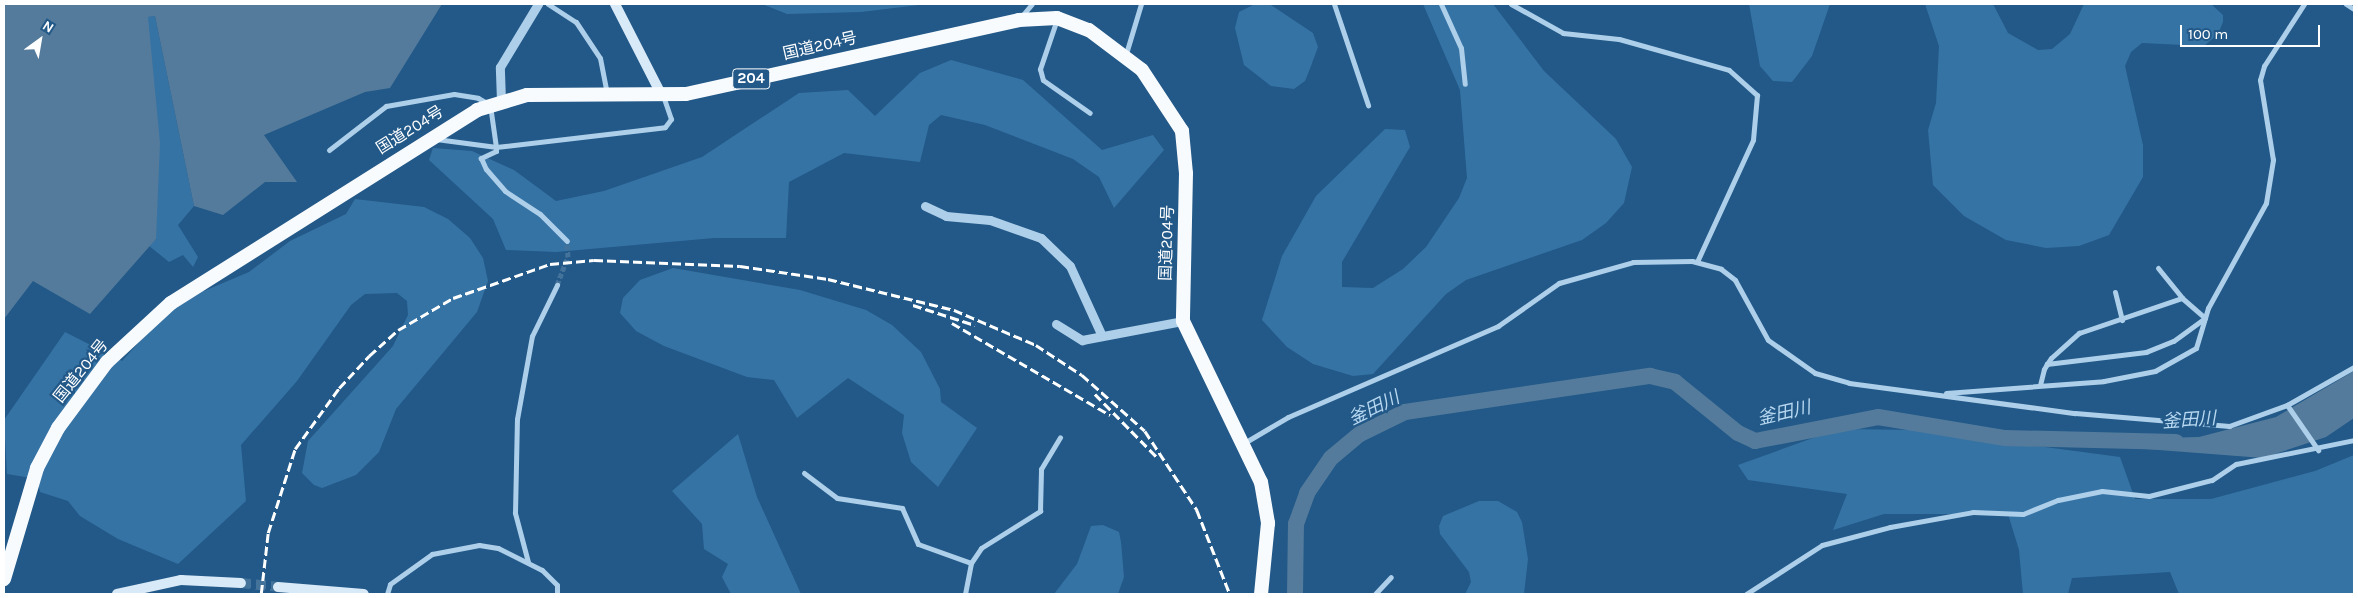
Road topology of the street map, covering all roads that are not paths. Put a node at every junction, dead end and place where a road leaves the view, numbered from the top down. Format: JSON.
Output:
{"nodes":[{"id":1,"x":538,"y":4,"type":"edge"},
{"id":2,"x":548,"y":4,"type":"edge"},
{"id":3,"x":615,"y":4,"type":"edge"},
{"id":4,"x":1032,"y":4,"type":"edge"},
{"id":5,"x":1142,"y":4,"type":"edge"},
{"id":6,"x":1334,"y":4,"type":"edge"},
{"id":7,"x":1441,"y":4,"type":"edge"},
{"id":8,"x":1511,"y":4,"type":"edge"},
{"id":9,"x":2304,"y":4,"type":"edge"},
{"id":10,"x":2346,"y":4,"type":"edge"},
{"id":11,"x":2354,"y":9,"type":"edge"},
{"id":12,"x":1057,"y":18,"type":"junction"},
{"id":13,"x":1019,"y":20,"type":"junction"},
{"id":14,"x":1125,"y":57,"type":"junction"},
{"id":15,"x":1465,"y":84,"type":"dead end"},
{"id":16,"x":607,"y":95,"type":"junction"},
{"id":17,"x":662,"y":96,"type":"junction"},
{"id":18,"x":495,"y":103,"type":"junction"},
{"id":19,"x":1368,"y":105,"type":"dead end"},
{"id":20,"x":1090,"y":113,"type":"dead end"},
{"id":21,"x":431,"y":136,"type":"junction"},
{"id":22,"x":496,"y":147,"type":"junction"},
{"id":23,"x":329,"y":150,"type":"dead end"},
{"id":24,"x":925,"y":206,"type":"dead end"},
{"id":25,"x":568,"y":241,"type":"dead end"},
{"id":26,"x":1697,"y":262,"type":"junction"},
{"id":27,"x":2158,"y":268,"type":"dead end"},
{"id":28,"x":557,"y":286,"type":"tunnel mouth"},
{"id":29,"x":2114,"y":292,"type":"dead end"},
{"id":30,"x":2182,"y":298,"type":"junction"},
{"id":31,"x":2205,"y":318,"type":"junction"},
{"id":32,"x":2122,"y":320,"type":"junction"},
{"id":33,"x":1183,"y":321,"type":"junction"},
{"id":34,"x":1056,"y":324,"type":"dead end"},
{"id":35,"x":1102,"y":336,"type":"junction"},
{"id":36,"x":2047,"y":364,"type":"junction"},
{"id":37,"x":2354,"y":367,"type":"edge"},
{"id":38,"x":2040,"y":385,"type":"junction"},
{"id":39,"x":1935,"y":394,"type":"junction"},
{"id":40,"x":2288,"y":407,"type":"junction"},
{"id":41,"x":1060,"y":437,"type":"dead end"},
{"id":42,"x":2354,"y":440,"type":"edge"},
{"id":43,"x":1243,"y":443,"type":"junction"},
{"id":44,"x":2318,"y":450,"type":"junction"},
{"id":45,"x":804,"y":473,"type":"dead end"},
{"id":46,"x":528,"y":562,"type":"junction"},
{"id":47,"x":971,"y":563,"type":"junction"},
{"id":48,"x":1391,"y":577,"type":"dead end"},
{"id":49,"x":4,"y":579,"type":"edge"},
{"id":50,"x":241,"y":583,"type":"tunnel mouth"},
{"id":51,"x":278,"y":586,"type":"tunnel mouth"},
{"id":52,"x":117,"y":594,"type":"edge"},
{"id":53,"x":364,"y":594,"type":"edge"},
{"id":54,"x":387,"y":594,"type":"edge"},
{"id":55,"x":557,"y":594,"type":"edge"},
{"id":56,"x":965,"y":594,"type":"edge"},
{"id":57,"x":1261,"y":594,"type":"edge"},
{"id":58,"x":1375,"y":594,"type":"edge"},
{"id":59,"x":1746,"y":594,"type":"edge"}],
"edges":[{"from":1,"to":18,"type":"street"},
{"from":2,"to":16,"type":"street"},
{"from":3,"to":17,"type":"main road"},
{"from":4,"to":13,"type":"street"},
{"from":5,"to":14,"type":"street"},
{"from":6,"to":19,"type":"street"},
{"from":7,"to":15,"type":"street"},
{"from":8,"to":26,"type":"street"},
{"from":9,"to":31,"type":"street"},
{"from":10,"to":11,"type":"street"},
{"from":12,"to":13,"type":"highway","name":"国道204号","number":"204"},
{"from":12,"to":14,"type":"highway","name":"国道204号","number":"204"},
{"from":12,"to":20,"type":"street"},
{"from":13,"to":17,"type":"highway","name":"国道204号","number":"204"},
{"from":14,"to":33,"type":"highway","name":"国道204号","number":"204"},
{"from":16,"to":17,"type":"highway","name":"国道204号","number":"204"},
{"from":16,"to":18,"type":"highway","name":"国道204号","number":"204"},
{"from":17,"to":22,"type":"street"},
{"from":18,"to":21,"type":"highway","name":"国道204号","number":"204"},
{"from":18,"to":22,"type":"street"},
{"from":18,"to":23,"type":"street"},
{"from":21,"to":22,"type":"street"},
{"from":21,"to":49,"type":"highway","name":"国道204号","number":"204"},
{"from":22,"to":25,"type":"street"},
{"from":24,"to":35,"type":"street"},
{"from":26,"to":39,"type":"street"},
{"from":26,"to":43,"type":"street"},
{"from":27,"to":30,"type":"street"},
{"from":28,"to":46,"type":"street"},
{"from":29,"to":32,"type":"street"},
{"from":30,"to":31,"type":"street"},
{"from":30,"to":32,"type":"street"},
{"from":31,"to":36,"type":"street"},
{"from":31,"to":38,"type":"street"},
{"from":32,"to":36,"type":"street"},
{"from":33,"to":35,"type":"street"},
{"from":33,"to":43,"type":"highway","name":"国道204号","number":"204"},
{"from":34,"to":35,"type":"street"},
{"from":36,"to":38,"type":"street"},
{"from":37,"to":40,"type":"street"},
{"from":38,"to":39,"type":"street"},
{"from":39,"to":40,"type":"street"},
{"from":40,"to":44,"type":"street"},
{"from":41,"to":47,"type":"street"},
{"from":42,"to":44,"type":"street"},
{"from":43,"to":57,"type":"highway","name":"国道204号","number":"204"},
{"from":44,"to":59,"type":"street"},
{"from":45,"to":47,"type":"street"},
{"from":46,"to":54,"type":"street"},
{"from":46,"to":55,"type":"street"},
{"from":47,"to":56,"type":"street"},
{"from":48,"to":58,"type":"street"},
{"from":50,"to":52,"type":"main road"},
{"from":51,"to":53,"type":"main road"}]}
